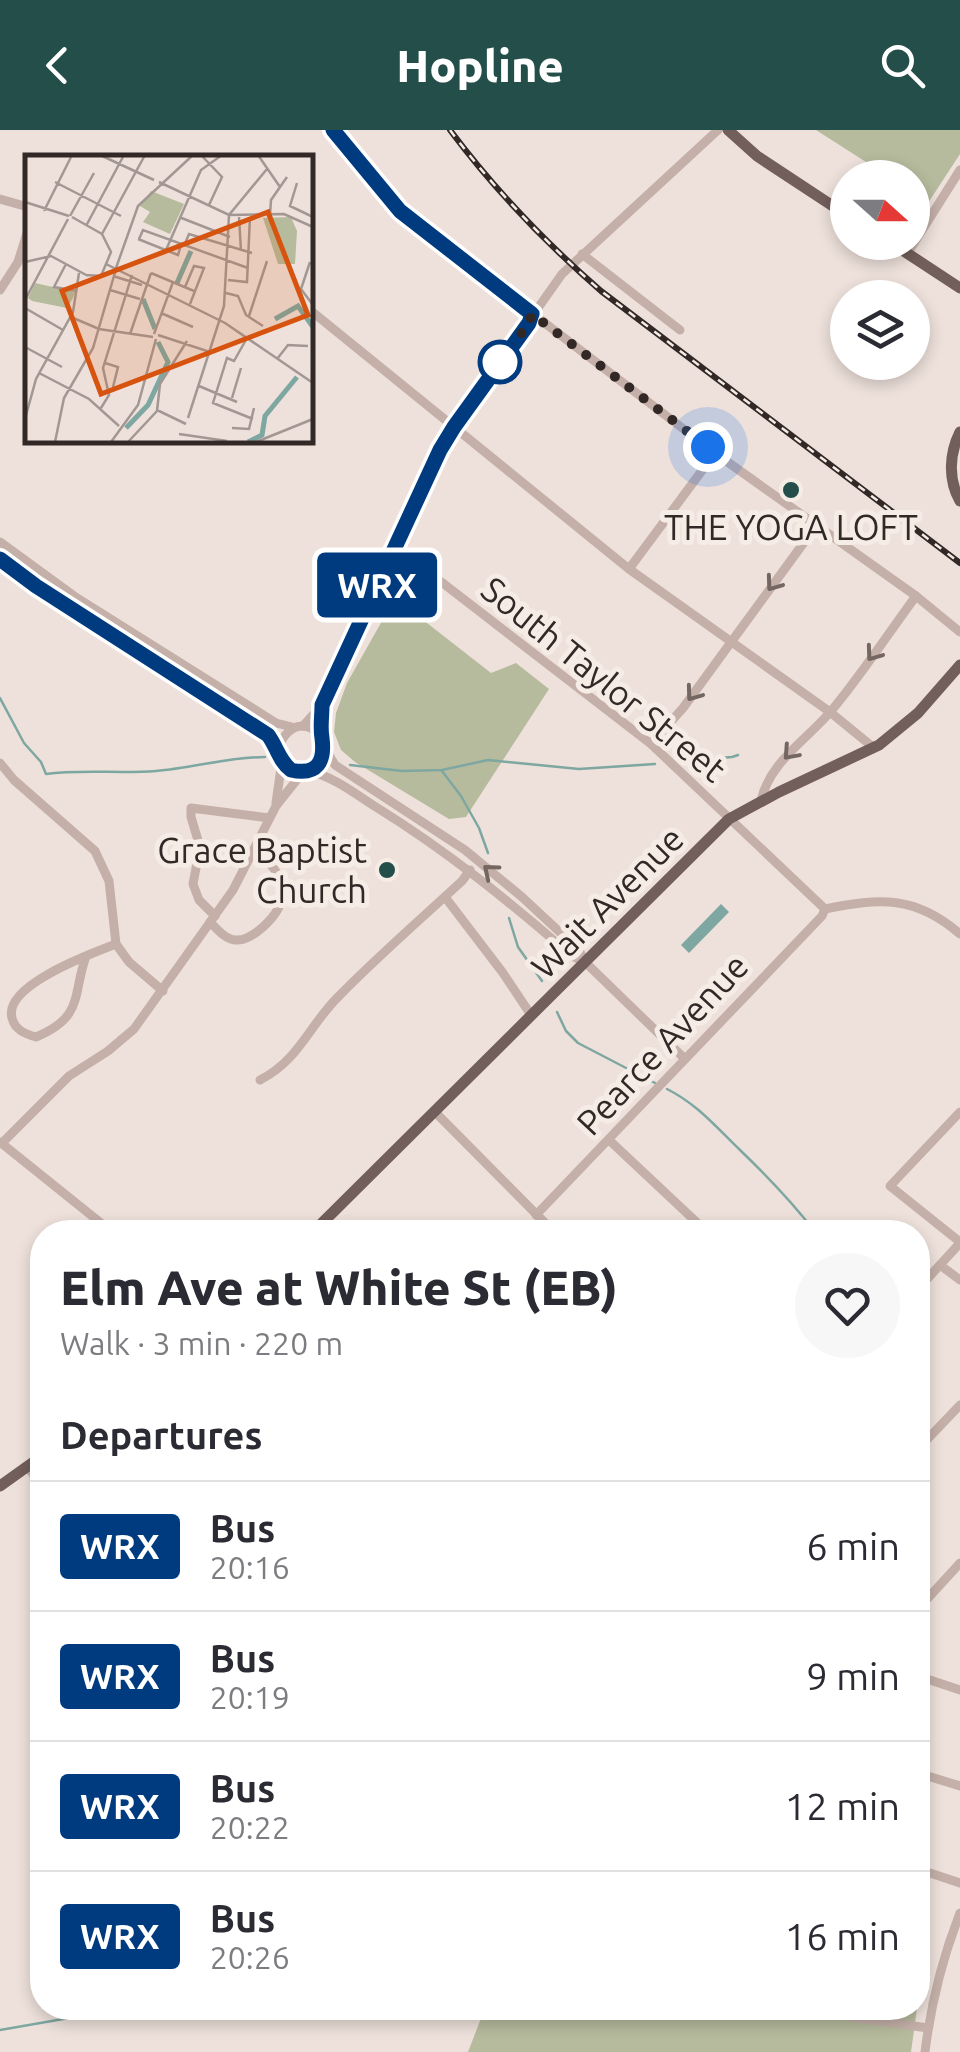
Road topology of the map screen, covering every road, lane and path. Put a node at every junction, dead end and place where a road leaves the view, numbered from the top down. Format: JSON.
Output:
{"nodes":[{"id":1,"x":332,"y":130,"type":"edge"},
{"id":2,"x":718,"y":130,"type":"edge"},
{"id":3,"x":728,"y":130,"type":"edge"},
{"id":4,"x":960,"y":170,"type":"edge"},
{"id":5,"x":0,"y":199,"type":"edge"},
{"id":6,"x":830,"y":204,"type":"edge"},
{"id":7,"x":25,"y":206,"type":"edge"},
{"id":8,"x":930,"y":218,"type":"edge"},
{"id":9,"x":25,"y":251,"type":"edge"},
{"id":10,"x":582,"y":254,"type":"junction"},
{"id":11,"x":916,"y":260,"type":"edge"},
{"id":12,"x":960,"y":288,"type":"edge"},
{"id":13,"x":0,"y":290,"type":"edge"},
{"id":14,"x":312,"y":312,"type":"edge"},
{"id":15,"x":532,"y":314,"type":"junction"},
{"id":16,"x":680,"y":330,"type":"dead end"},
{"id":17,"x":454,"y":427,"type":"junction"},
{"id":18,"x":960,"y":432,"type":"edge"},
{"id":19,"x":715,"y":452,"type":"junction"},
{"id":20,"x":960,"y":501,"type":"edge"},
{"id":21,"x":816,"y":526,"type":"junction"},
{"id":22,"x":0,"y":542,"type":"edge"},
{"id":23,"x":392,"y":553,"type":"junction"},
{"id":24,"x":0,"y":559,"type":"edge"},
{"id":25,"x":629,"y":569,"type":"junction"},
{"id":26,"x":916,"y":596,"type":"junction"},
{"id":27,"x":960,"y":632,"type":"edge"},
{"id":28,"x":731,"y":642,"type":"junction"},
{"id":29,"x":960,"y":665,"type":"edge"},
{"id":30,"x":322,"y":705,"type":"junction"},
{"id":31,"x":830,"y":712,"type":"junction"},
{"id":32,"x":299,"y":727,"type":"junction"},
{"id":33,"x":323,"y":743,"type":"junction"},
{"id":34,"x":650,"y":744,"type":"junction"},
{"id":35,"x":278,"y":748,"type":"junction"},
{"id":36,"x":874,"y":748,"type":"junction"},
{"id":37,"x":282,"y":761,"type":"junction"},
{"id":38,"x":0,"y":762,"type":"edge"},
{"id":39,"x":306,"y":771,"type":"junction"},
{"id":40,"x":761,"y":802,"type":"junction"},
{"id":41,"x":276,"y":806,"type":"junction"},
{"id":42,"x":269,"y":818,"type":"junction"},
{"id":43,"x":729,"y":819,"type":"junction"},
{"id":44,"x":254,"y":849,"type":"junction"},
{"id":45,"x":470,"y":870,"type":"junction"},
{"id":46,"x":444,"y":898,"type":"junction"},
{"id":47,"x":825,"y":909,"type":"junction"},
{"id":48,"x":212,"y":919,"type":"junction"},
{"id":49,"x":960,"y":934,"type":"edge"},
{"id":50,"x":116,"y":944,"type":"junction"},
{"id":51,"x":86,"y":956,"type":"junction"},
{"id":52,"x":585,"y":962,"type":"junction"},
{"id":53,"x":163,"y":992,"type":"junction"},
{"id":54,"x":531,"y":1015,"type":"junction"},
{"id":55,"x":685,"y":1059,"type":"junction"},
{"id":56,"x":260,"y":1080,"type":"dead end"},
{"id":57,"x":435,"y":1112,"type":"junction"},
{"id":58,"x":960,"y":1112,"type":"edge"},
{"id":59,"x":609,"y":1140,"type":"junction"},
{"id":60,"x":1,"y":1143,"type":"edge"},
{"id":61,"x":536,"y":1215,"type":"junction"},
{"id":62,"x":97,"y":1220,"type":"edge"},
{"id":63,"x":325,"y":1220,"type":"edge"},
{"id":64,"x":541,"y":1220,"type":"edge"},
{"id":65,"x":694,"y":1220,"type":"edge"},
{"id":66,"x":960,"y":1243,"type":"edge"},
{"id":67,"x":940,"y":1265,"type":"junction"},
{"id":68,"x":930,"y":1276,"type":"edge"},
{"id":69,"x":960,"y":1280,"type":"edge"},
{"id":70,"x":960,"y":1405,"type":"edge"},
{"id":71,"x":930,"y":1436,"type":"edge"},
{"id":72,"x":30,"y":1464,"type":"edge"},
{"id":73,"x":27,"y":1466,"type":"junction"},
{"id":74,"x":30,"y":1470,"type":"edge"},
{"id":75,"x":0,"y":1486,"type":"edge"},
{"id":76,"x":960,"y":1563,"type":"edge"},
{"id":77,"x":930,"y":1596,"type":"edge"},
{"id":78,"x":930,"y":1680,"type":"edge"},
{"id":79,"x":960,"y":1690,"type":"edge"},
{"id":80,"x":930,"y":1776,"type":"edge"},
{"id":81,"x":960,"y":1786,"type":"edge"},
{"id":82,"x":930,"y":1872,"type":"edge"},
{"id":83,"x":960,"y":1883,"type":"edge"},
{"id":84,"x":960,"y":1913,"type":"edge"},
{"id":85,"x":930,"y":2017,"type":"edge"},
{"id":86,"x":872,"y":2020,"type":"edge"},
{"id":87,"x":930,"y":2020,"type":"edge"},
{"id":88,"x":928,"y":2028,"type":"junction"},
{"id":89,"x":925,"y":2052,"type":"edge"}],
"edges":[{"from":1,"to":15,"type":"street"},
{"from":2,"to":10,"type":"street"},
{"from":3,"to":6,"type":"main road"},
{"from":4,"to":8,"type":"street"},
{"from":5,"to":7,"type":"street"},
{"from":9,"to":13,"type":"street"},
{"from":10,"to":15,"type":"street"},
{"from":10,"to":16,"type":"street"},
{"from":11,"to":12,"type":"main road"},
{"from":14,"to":17,"type":"street"},
{"from":15,"to":17,"type":"street"},
{"from":15,"to":19,"type":"street"},
{"from":17,"to":23,"type":"street"},
{"from":17,"to":25,"type":"street"},
{"from":18,"to":20,"type":"main road"},
{"from":19,"to":21,"type":"street"},
{"from":19,"to":25,"type":"street"},
{"from":21,"to":26,"type":"street"},
{"from":21,"to":28,"type":"street","one_way":true},
{"from":22,"to":32,"type":"street"},
{"from":23,"to":30,"type":"street"},
{"from":23,"to":34,"type":"street","name":"South Taylor Street"},
{"from":24,"to":35,"type":"street"},
{"from":25,"to":28,"type":"street"},
{"from":26,"to":27,"type":"street"},
{"from":26,"to":31,"type":"street","one_way":true},
{"from":28,"to":31,"type":"street"},
{"from":28,"to":34,"type":"street","one_way":true},
{"from":29,"to":36,"type":"main road","name":"Wait Avenue"},
{"from":30,"to":32,"type":"street"},
{"from":30,"to":33,"type":"street"},
{"from":31,"to":36,"type":"street"},
{"from":31,"to":40,"type":"street","one_way":true},
{"from":32,"to":33,"type":"street"},
{"from":32,"to":35,"type":"street"},
{"from":33,"to":39,"type":"street"},
{"from":52,"to":33,"type":"street","one_way":true},
{"from":34,"to":43,"type":"street","name":"South Taylor Street"},
{"from":35,"to":37,"type":"street"},
{"from":36,"to":40,"type":"main road","name":"Wait Avenue"},
{"from":37,"to":39,"type":"street"},
{"from":37,"to":41,"type":"street"},
{"from":38,"to":50,"type":"street"},
{"from":39,"to":41,"type":"street"},
{"from":39,"to":45,"type":"street"},
{"from":40,"to":43,"type":"main road","name":"Wait Avenue"},
{"from":41,"to":42,"type":"street"},
{"from":42,"to":44,"type":"street"},
{"from":42,"to":48,"type":"street"},
{"from":43,"to":47,"type":"street","name":"South Taylor Street"},
{"from":43,"to":52,"type":"main road","name":"Wait Avenue"},
{"from":44,"to":48,"type":"street"},
{"from":44,"to":48,"type":"street"},
{"from":45,"to":46,"type":"street"},
{"from":45,"to":52,"type":"street"},
{"from":46,"to":54,"type":"street"},
{"from":46,"to":56,"type":"street"},
{"from":47,"to":49,"type":"street"},
{"from":47,"to":55,"type":"street","name":"Pearce Avenue"},
{"from":48,"to":53,"type":"street"},
{"from":50,"to":51,"type":"street"},
{"from":50,"to":53,"type":"street"},
{"from":51,"to":51,"type":"street"},
{"from":52,"to":54,"type":"main road","name":"Wait Avenue"},
{"from":52,"to":55,"type":"street"},
{"from":53,"to":60,"type":"street"},
{"from":54,"to":57,"type":"main road","name":"Wait Avenue"},
{"from":55,"to":59,"type":"street","name":"Pearce Avenue"},
{"from":57,"to":61,"type":"street"},
{"from":57,"to":63,"type":"main road","name":"Wait Avenue"},
{"from":58,"to":66,"type":"street"},
{"from":59,"to":61,"type":"street","name":"Pearce Avenue"},
{"from":59,"to":65,"type":"street"},
{"from":60,"to":62,"type":"street"},
{"from":61,"to":64,"type":"street"},
{"from":66,"to":67,"type":"street"},
{"from":67,"to":68,"type":"street"},
{"from":67,"to":69,"type":"street"},
{"from":70,"to":71,"type":"street"},
{"from":72,"to":73,"type":"main road"},
{"from":73,"to":74,"type":"street"},
{"from":73,"to":75,"type":"main road"},
{"from":76,"to":77,"type":"street"},
{"from":78,"to":79,"type":"street"},
{"from":80,"to":81,"type":"street"},
{"from":82,"to":83,"type":"street"},
{"from":84,"to":85,"type":"street"},
{"from":86,"to":88,"type":"street"},
{"from":87,"to":88,"type":"street"},
{"from":88,"to":89,"type":"street"}]}
